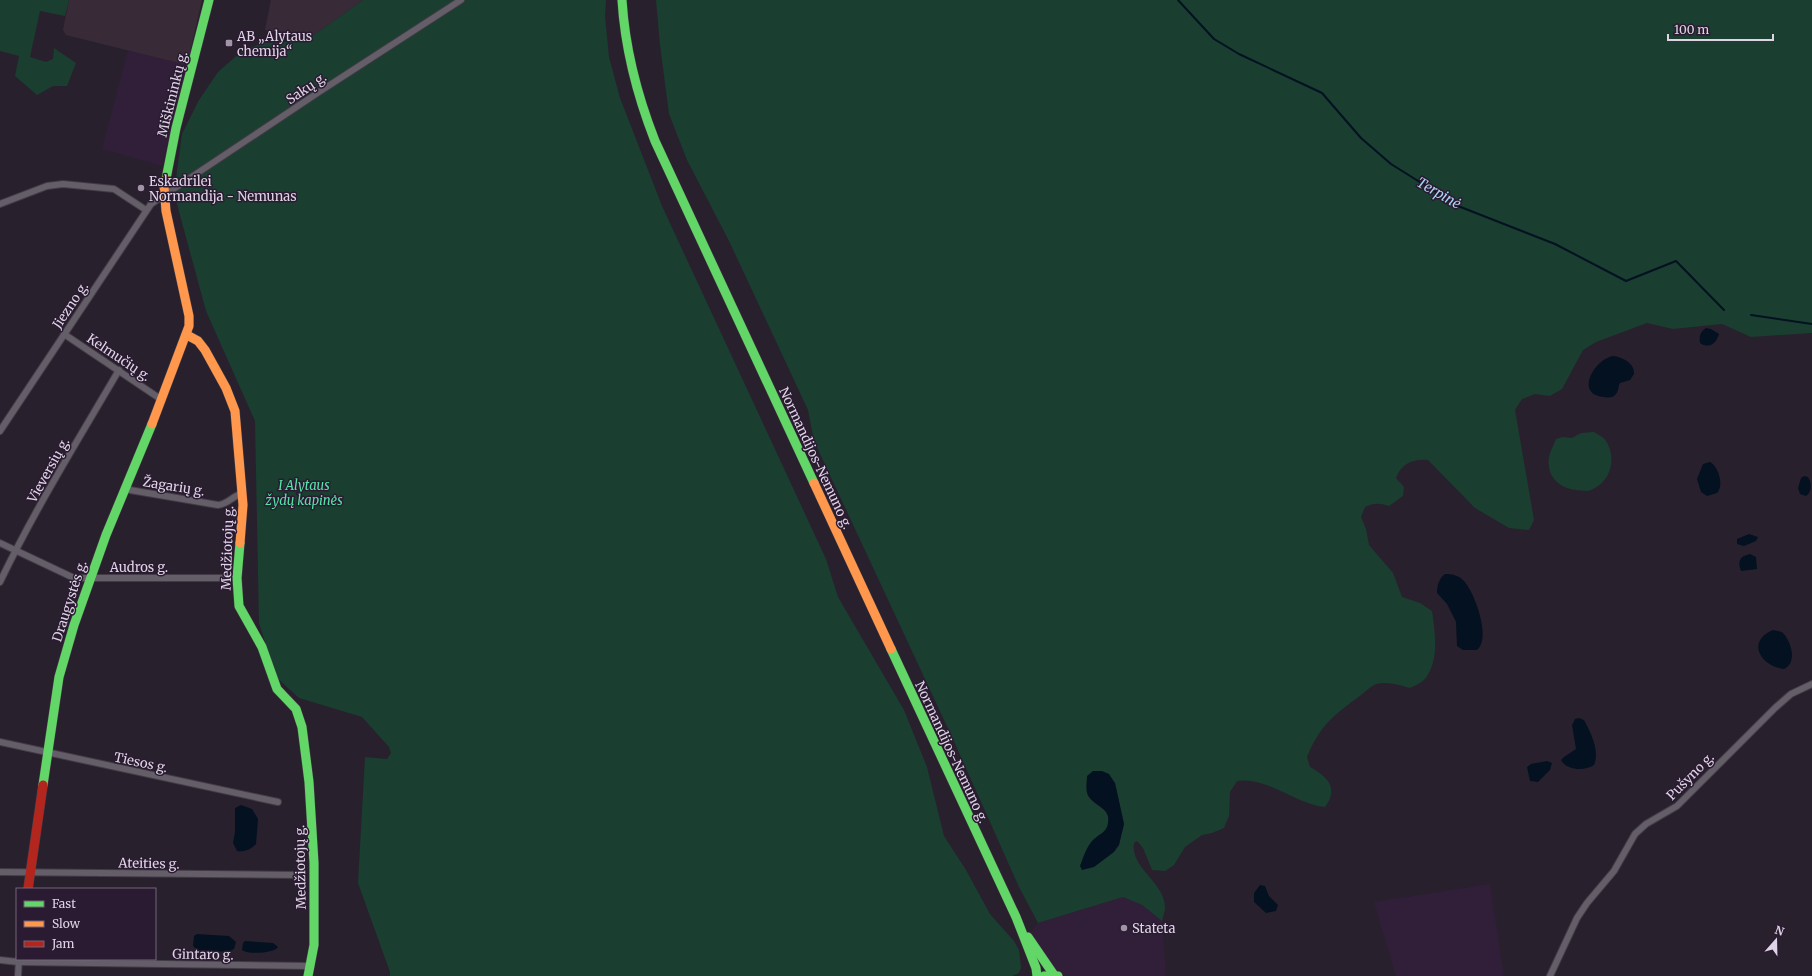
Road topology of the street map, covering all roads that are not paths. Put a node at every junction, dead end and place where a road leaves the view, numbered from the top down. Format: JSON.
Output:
{"nodes":[{"id":1,"x":209,"y":0,"type":"edge"},
{"id":2,"x":461,"y":0,"type":"edge"},
{"id":3,"x":622,"y":0,"type":"edge"},
{"id":4,"x":164,"y":195,"type":"junction"},
{"id":5,"x":0,"y":204,"type":"edge"},
{"id":6,"x":146,"y":210,"type":"junction"},
{"id":7,"x":64,"y":334,"type":"junction"},
{"id":8,"x":186,"y":335,"type":"junction"},
{"id":9,"x":118,"y":370,"type":"junction"},
{"id":10,"x":162,"y":400,"type":"junction"},
{"id":11,"x":0,"y":431,"type":"edge"},
{"id":12,"x":124,"y":489,"type":"junction"},
{"id":13,"x":242,"y":494,"type":"junction"},
{"id":14,"x":0,"y":543,"type":"edge"},
{"id":15,"x":15,"y":551,"type":"junction"},
{"id":16,"x":90,"y":578,"type":"junction"},
{"id":17,"x":237,"y":578,"type":"junction"},
{"id":18,"x":0,"y":582,"type":"edge"},
{"id":19,"x":1812,"y":684,"type":"edge"},
{"id":20,"x":0,"y":742,"type":"edge"},
{"id":21,"x":48,"y":754,"type":"junction"},
{"id":22,"x":278,"y":802,"type":"dead end"},
{"id":23,"x":0,"y":872,"type":"edge"},
{"id":24,"x":31,"y":873,"type":"junction"},
{"id":25,"x":298,"y":875,"type":"dead end"},
{"id":26,"x":28,"y":888,"type":"edge"},
{"id":27,"x":1016,"y":917,"type":"junction"},
{"id":28,"x":0,"y":960,"type":"edge"},
{"id":29,"x":19,"y":960,"type":"edge"},
{"id":30,"x":310,"y":966,"type":"junction"},
{"id":31,"x":1056,"y":975,"type":"edge"},
{"id":32,"x":18,"y":976,"type":"edge"},
{"id":33,"x":308,"y":976,"type":"edge"},
{"id":34,"x":1037,"y":976,"type":"edge"},
{"id":35,"x":1044,"y":976,"type":"edge"},
{"id":36,"x":1550,"y":976,"type":"edge"}],
"edges":[{"from":1,"to":4,"type":"street","name":"Miškininkų g."},
{"from":2,"to":4,"type":"street","name":"Sakų g."},
{"from":3,"to":27,"type":"street","name":"Normandijos-Nemuno g."},
{"from":4,"to":6,"type":"street","name":"Jiezno g."},
{"from":4,"to":8,"type":"street"},
{"from":5,"to":6,"type":"street"},
{"from":6,"to":7,"type":"street","name":"Jiezno g."},
{"from":7,"to":9,"type":"street","name":"Kelmučių g."},
{"from":7,"to":11,"type":"street","name":"Jiezno g."},
{"from":8,"to":10,"type":"street","name":"Draugystės g."},
{"from":8,"to":13,"type":"street","name":"Medžiotojų g."},
{"from":9,"to":10,"type":"street","name":"Kelmučių g."},
{"from":9,"to":15,"type":"street","name":"Vieversių g."},
{"from":10,"to":12,"type":"street","name":"Draugystės g."},
{"from":12,"to":13,"type":"street","name":"Žagarių g."},
{"from":12,"to":16,"type":"street","name":"Draugystės g."},
{"from":13,"to":17,"type":"street","name":"Medžiotojų g."},
{"from":14,"to":15,"type":"street","name":"Audros g."},
{"from":15,"to":16,"type":"street","name":"Audros g."},
{"from":15,"to":18,"type":"street","name":"Vieversių g."},
{"from":16,"to":17,"type":"street","name":"Audros g."},
{"from":16,"to":21,"type":"street","name":"Draugystės g."},
{"from":17,"to":30,"type":"street","name":"Medžiotojų g."},
{"from":19,"to":36,"type":"street","name":"Pušyno g."},
{"from":20,"to":21,"type":"street","name":"Tiesos g."},
{"from":21,"to":22,"type":"street","name":"Tiesos g."},
{"from":21,"to":24,"type":"street","name":"Draugystės g."},
{"from":23,"to":24,"type":"street","name":"Ateities g."},
{"from":24,"to":25,"type":"street","name":"Ateities g."},
{"from":24,"to":26,"type":"street","name":"Draugystės g."},
{"from":27,"to":31,"type":"street","name":"Normandijos-Nemuno g."},
{"from":27,"to":34,"type":"street","name":"Normandijos-Nemuno g."},
{"from":28,"to":29,"type":"street","name":"Gintaro g."},
{"from":29,"to":30,"type":"street","name":"Gintaro g."},
{"from":29,"to":32,"type":"street"},
{"from":30,"to":33,"type":"street","name":"Medžiotojų g."},
{"from":31,"to":35,"type":"street"}]}
